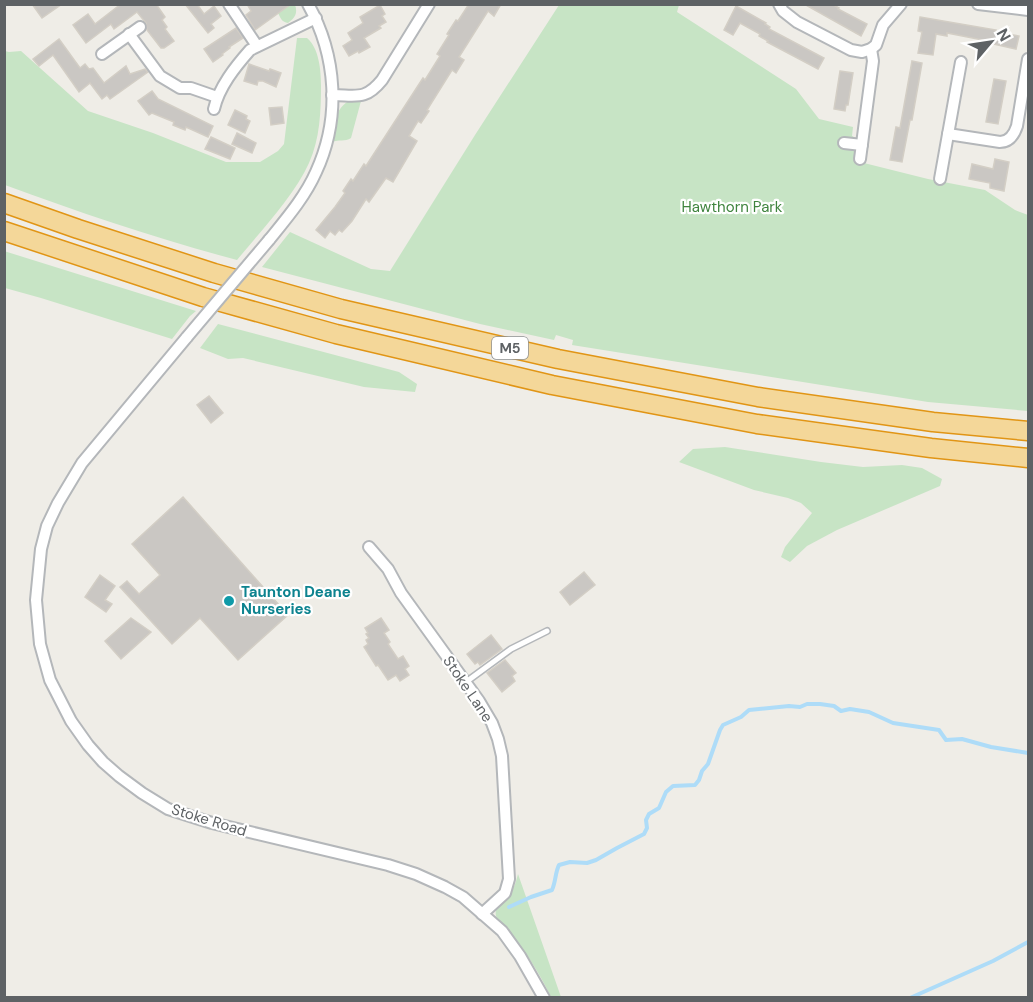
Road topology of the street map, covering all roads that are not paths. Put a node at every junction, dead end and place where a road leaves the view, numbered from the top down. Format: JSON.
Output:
{"nodes":[{"id":1,"x":229,"y":4,"type":"edge"},
{"id":2,"x":308,"y":4,"type":"edge"},
{"id":3,"x":429,"y":4,"type":"edge"},
{"id":4,"x":780,"y":4,"type":"edge"},
{"id":5,"x":901,"y":4,"type":"edge"},
{"id":6,"x":978,"y":4,"type":"edge"},
{"id":7,"x":1029,"y":10,"type":"edge"},
{"id":8,"x":316,"y":18,"type":"junction"},
{"id":9,"x":140,"y":27,"type":"dead end"},
{"id":10,"x":129,"y":34,"type":"junction"},
{"id":11,"x":257,"y":46,"type":"junction"},
{"id":12,"x":871,"y":49,"type":"junction"},
{"id":13,"x":102,"y":54,"type":"dead end"},
{"id":14,"x":1029,"y":59,"type":"edge"},
{"id":15,"x":961,"y":62,"type":"dead end"},
{"id":16,"x":1025,"y":94,"type":"edge"},
{"id":17,"x":332,"y":95,"type":"junction"},
{"id":18,"x":217,"y":97,"type":"junction"},
{"id":19,"x":214,"y":109,"type":"dead end"},
{"id":20,"x":948,"y":134,"type":"junction"},
{"id":21,"x":844,"y":144,"type":"dead end"},
{"id":22,"x":862,"y":145,"type":"junction"},
{"id":23,"x":860,"y":159,"type":"dead end"},
{"id":24,"x":940,"y":179,"type":"dead end"},
{"id":25,"x":4,"y":203,"type":"edge"},
{"id":26,"x":4,"y":231,"type":"edge"},
{"id":27,"x":1029,"y":431,"type":"edge"},
{"id":28,"x":1029,"y":458,"type":"edge"},
{"id":29,"x":369,"y":547,"type":"dead end"},
{"id":30,"x":547,"y":631,"type":"dead end"},
{"id":31,"x":466,"y":682,"type":"junction"},
{"id":32,"x":482,"y":914,"type":"junction"},
{"id":33,"x":544,"y":998,"type":"edge"}],
"edges":[{"from":1,"to":11,"type":"street"},
{"from":2,"to":8,"type":"street"},
{"from":3,"to":17,"type":"street"},
{"from":4,"to":12,"type":"street"},
{"from":5,"to":12,"type":"street"},
{"from":6,"to":7,"type":"street"},
{"from":8,"to":11,"type":"street"},
{"from":8,"to":17,"type":"street"},
{"from":9,"to":10,"type":"street"},
{"from":10,"to":13,"type":"street"},
{"from":10,"to":18,"type":"street"},
{"from":11,"to":18,"type":"street"},
{"from":12,"to":22,"type":"street"},
{"from":14,"to":16,"type":"street"},
{"from":15,"to":20,"type":"street"},
{"from":16,"to":20,"type":"street"},
{"from":17,"to":32,"type":"street","name":"Stoke Road","bridge":true},
{"from":18,"to":19,"type":"street"},
{"from":20,"to":24,"type":"street"},
{"from":21,"to":22,"type":"street"},
{"from":22,"to":23,"type":"street"},
{"from":25,"to":27,"type":"highway","number":"M5"},
{"from":26,"to":28,"type":"highway","number":"M5"},
{"from":29,"to":31,"type":"street","name":"Stoke Lane"},
{"from":30,"to":31,"type":"lane"},
{"from":31,"to":32,"type":"street","name":"Stoke Lane"},
{"from":32,"to":33,"type":"street","name":"Stoke Road"}]}
